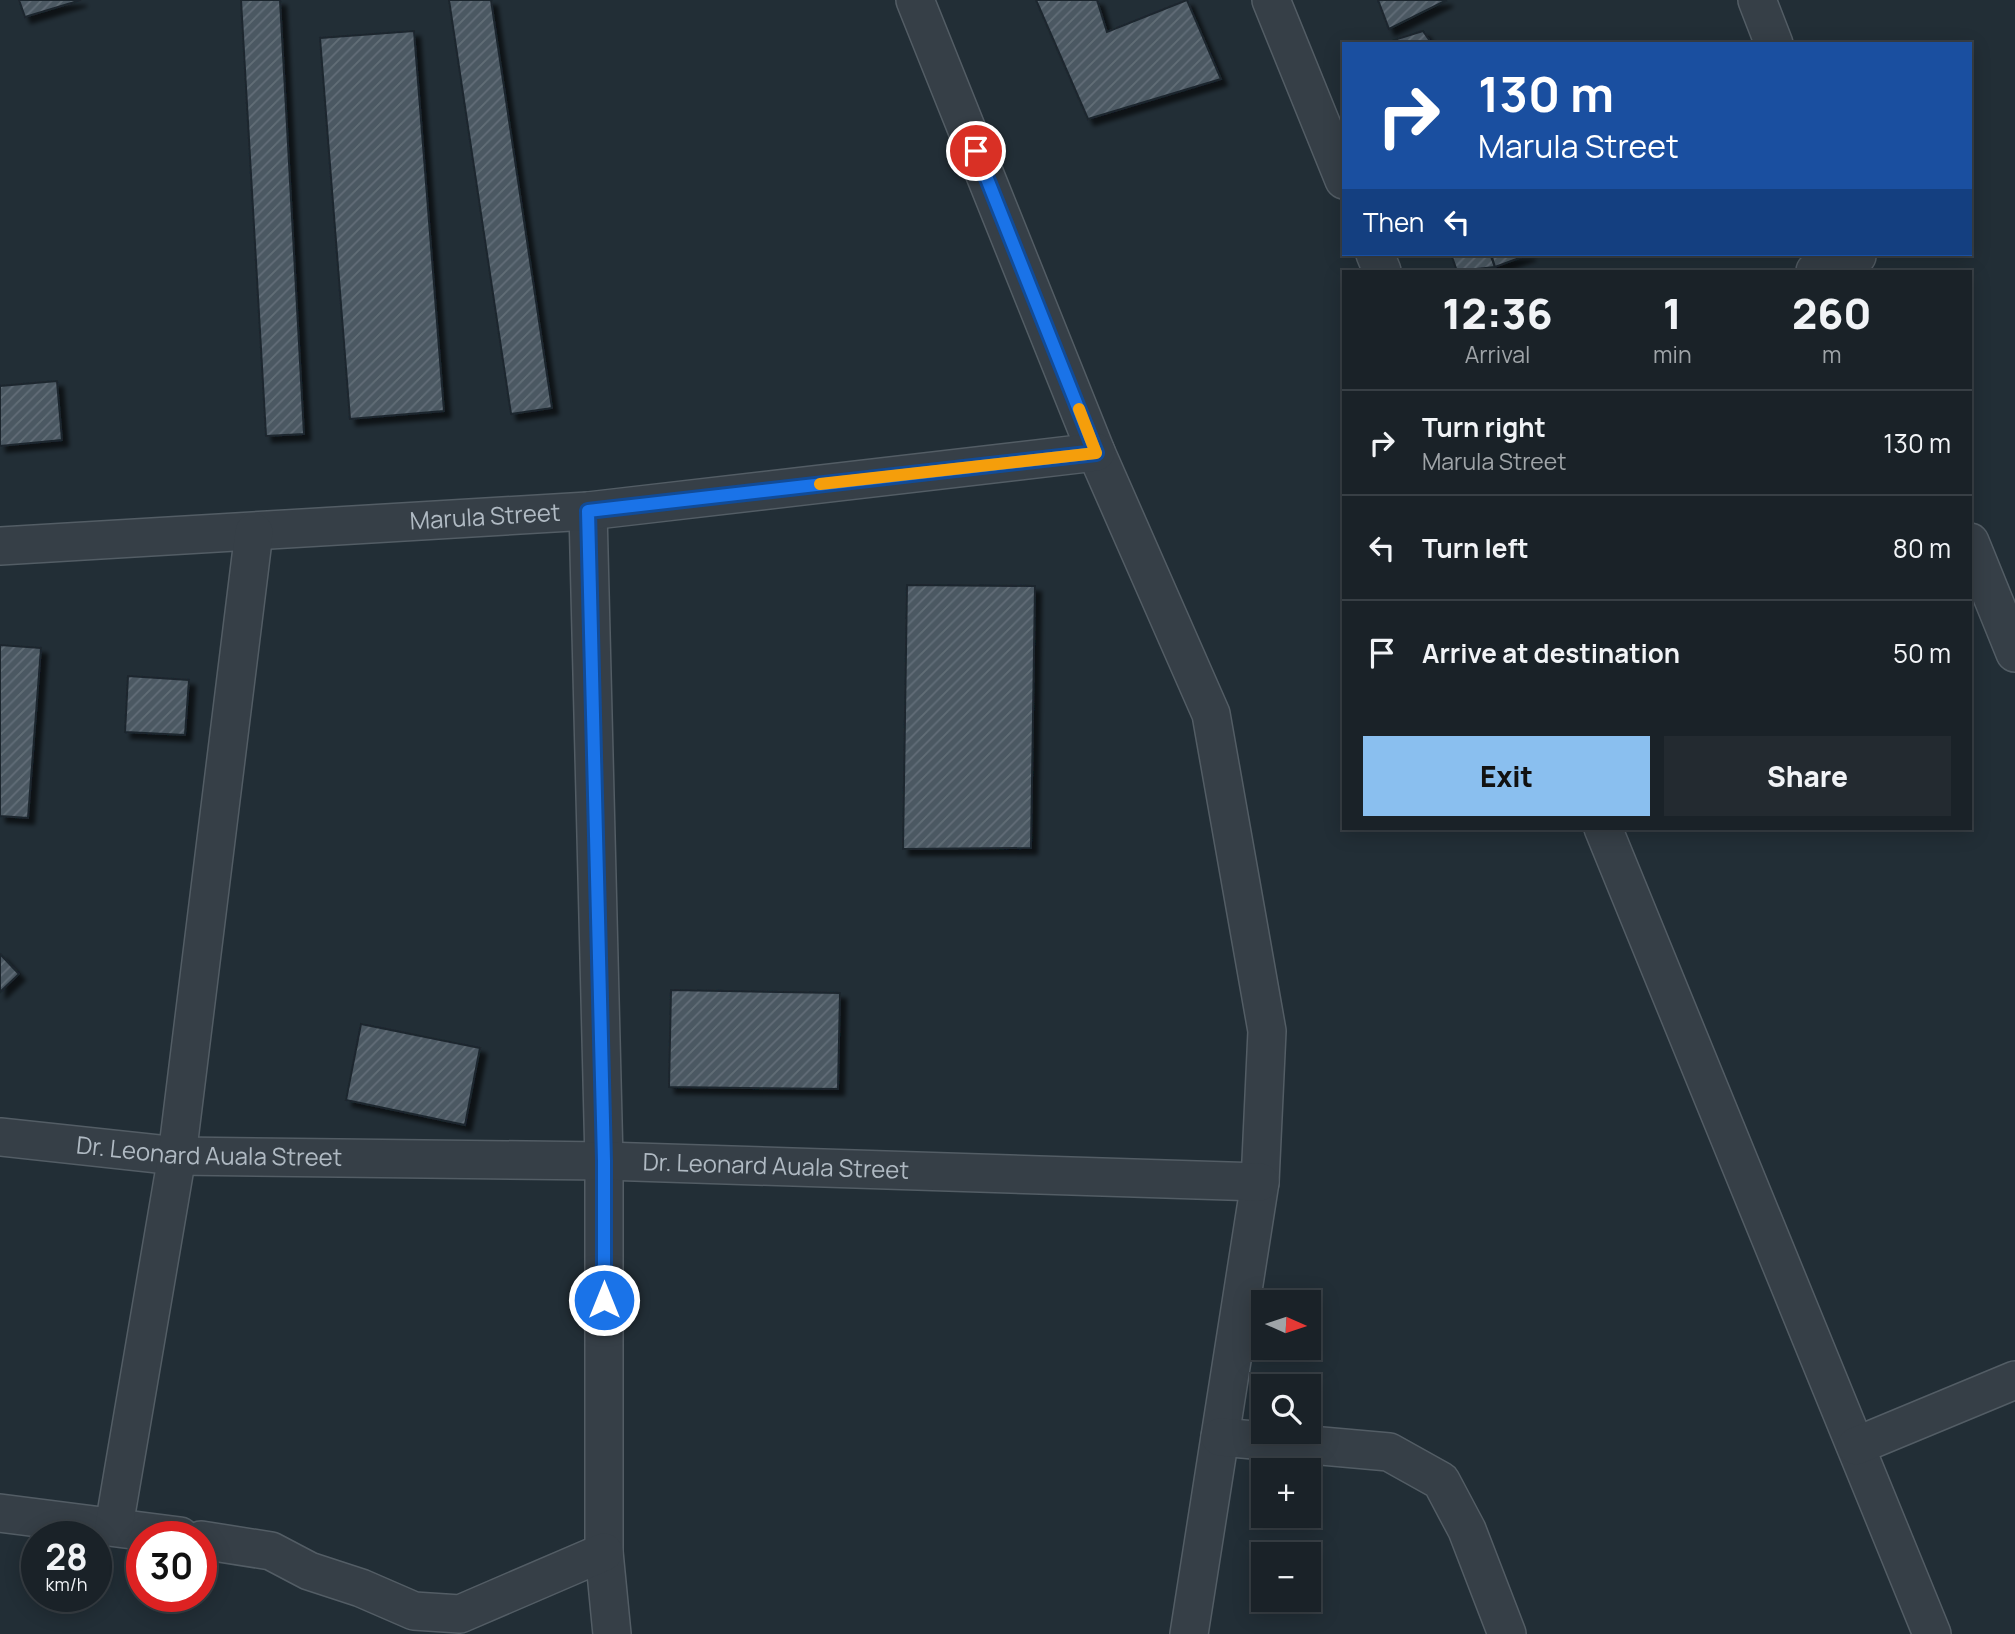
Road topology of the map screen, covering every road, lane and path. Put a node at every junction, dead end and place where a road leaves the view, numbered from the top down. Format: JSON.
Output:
{"nodes":[{"id":1,"x":915,"y":0,"type":"edge"},
{"id":2,"x":1271,"y":0,"type":"edge"},
{"id":3,"x":1757,"y":0,"type":"edge"},
{"id":4,"x":1773,"y":42,"type":"edge"},
{"id":5,"x":1342,"y":175,"type":"edge"},
{"id":6,"x":1858,"y":260,"type":"edge"},
{"id":7,"x":1819,"y":270,"type":"edge"},
{"id":8,"x":1096,"y":453,"type":"junction"},
{"id":9,"x":588,"y":511,"type":"junction"},
{"id":10,"x":254,"y":532,"type":"junction"},
{"id":11,"x":0,"y":546,"type":"edge"},
{"id":12,"x":1972,"y":547,"type":"edge"},
{"id":13,"x":2015,"y":653,"type":"edge"},
{"id":14,"x":1604,"y":830,"type":"edge"},
{"id":15,"x":0,"y":1137,"type":"edge"},
{"id":16,"x":177,"y":1156,"type":"junction"},
{"id":17,"x":604,"y":1161,"type":"junction"},
{"id":18,"x":1260,"y":1182,"type":"junction"},
{"id":19,"x":2015,"y":1380,"type":"edge"},
{"id":20,"x":1220,"y":1437,"type":"junction"},
{"id":21,"x":1856,"y":1446,"type":"junction"},
{"id":22,"x":0,"y":1513,"type":"edge"},
{"id":23,"x":114,"y":1526,"type":"junction"},
{"id":24,"x":126,"y":1528,"type":"edge"},
{"id":25,"x":217,"y":1543,"type":"edge"},
{"id":26,"x":604,"y":1552,"type":"junction"},
{"id":27,"x":419,"y":1622,"type":"edge"},
{"id":28,"x":612,"y":1634,"type":"edge"},
{"id":29,"x":1189,"y":1634,"type":"edge"},
{"id":30,"x":1507,"y":1634,"type":"edge"},
{"id":31,"x":1932,"y":1634,"type":"edge"}],
"edges":[{"from":1,"to":8,"type":"street"},
{"from":2,"to":5,"type":"street"},
{"from":3,"to":4,"type":"street"},
{"from":6,"to":7,"type":"street"},
{"from":8,"to":9,"type":"street","name":"Marula Street"},
{"from":8,"to":18,"type":"street"},
{"from":9,"to":10,"type":"street","name":"Marula Street"},
{"from":9,"to":17,"type":"street"},
{"from":10,"to":11,"type":"street","name":"Marula Street"},
{"from":10,"to":16,"type":"street"},
{"from":12,"to":13,"type":"street"},
{"from":14,"to":21,"type":"street"},
{"from":15,"to":16,"type":"street","name":"Dr. Leonard Auala Street"},
{"from":16,"to":17,"type":"street","name":"Dr. Leonard Auala Street"},
{"from":16,"to":23,"type":"street"},
{"from":17,"to":18,"type":"street","name":"Dr. Leonard Auala Street"},
{"from":17,"to":26,"type":"street"},
{"from":18,"to":20,"type":"street"},
{"from":19,"to":21,"type":"street"},
{"from":20,"to":29,"type":"street"},
{"from":20,"to":30,"type":"street"},
{"from":21,"to":31,"type":"street"},
{"from":22,"to":23,"type":"street"},
{"from":23,"to":24,"type":"street"},
{"from":25,"to":27,"type":"street"},
{"from":26,"to":27,"type":"street"},
{"from":26,"to":28,"type":"street"}]}
